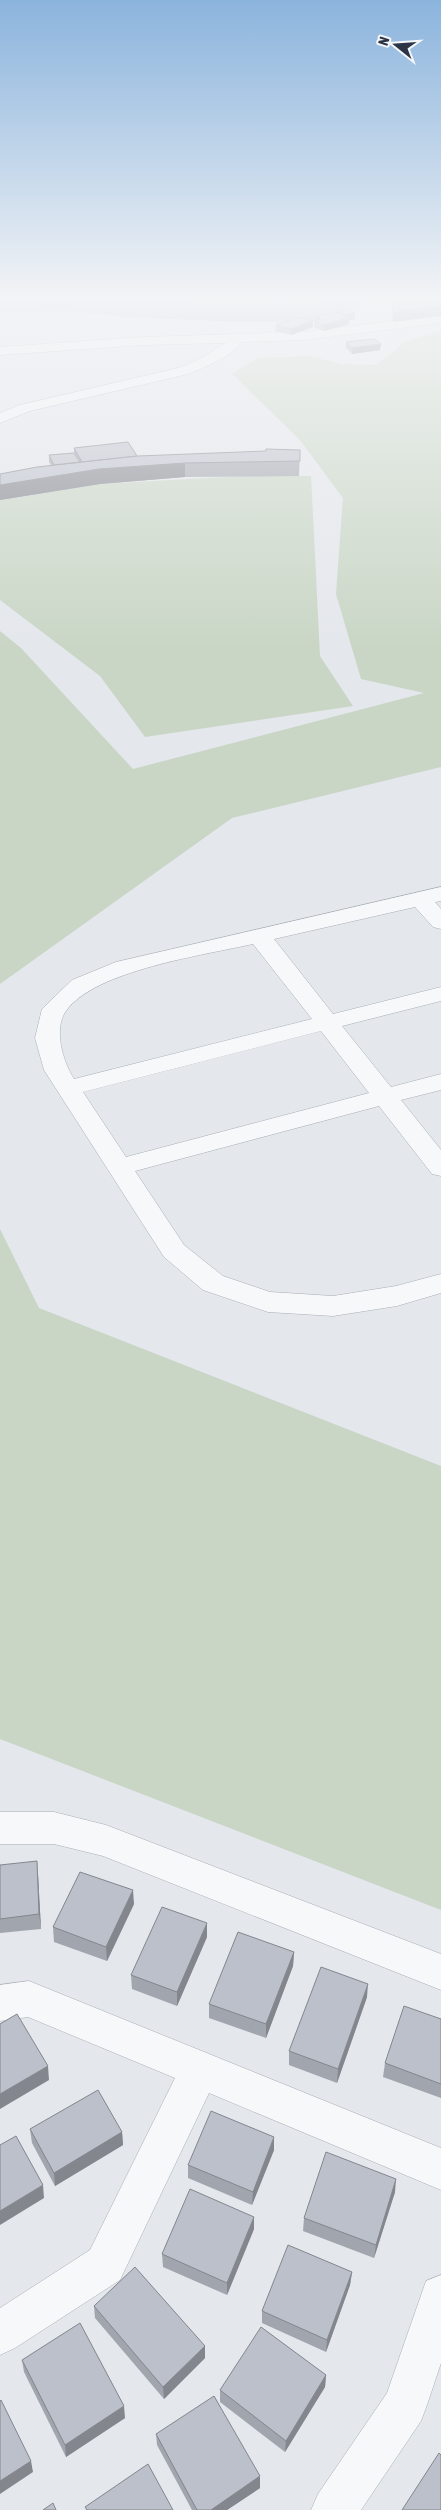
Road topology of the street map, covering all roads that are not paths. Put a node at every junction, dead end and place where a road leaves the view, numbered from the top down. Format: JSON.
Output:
{"nodes":[{"id":1,"x":12,"y":413,"type":"edge"},
{"id":2,"x":0,"y":418,"type":"edge"},
{"id":3,"x":430,"y":896,"type":"edge"},
{"id":4,"x":441,"y":922,"type":"edge"},
{"id":5,"x":259,"y":936,"type":"junction"},
{"id":6,"x":441,"y":994,"type":"edge"},
{"id":7,"x":328,"y":1022,"type":"junction"},
{"id":8,"x":441,"y":1082,"type":"edge"},
{"id":9,"x":68,"y":1088,"type":"junction"},
{"id":10,"x":385,"y":1096,"type":"junction"},
{"id":11,"x":118,"y":1167,"type":"junction"},
{"id":12,"x":441,"y":1168,"type":"edge"},
{"id":13,"x":441,"y":1283,"type":"edge"},
{"id":14,"x":0,"y":1828,"type":"edge"},
{"id":15,"x":441,"y":1972,"type":"edge"},
{"id":16,"x":0,"y":2003,"type":"edge"},
{"id":17,"x":200,"y":2069,"type":"junction"},
{"id":18,"x":441,"y":2169,"type":"edge"},
{"id":19,"x":441,"y":2296,"type":"edge"},
{"id":20,"x":0,"y":2333,"type":"edge"},
{"id":21,"x":334,"y":2510,"type":"edge"}],
"edges":[{"from":1,"to":2,"type":"street"},
{"from":3,"to":4,"type":"street"},
{"from":3,"to":5,"type":"street"},
{"from":5,"to":7,"type":"street"},
{"from":5,"to":9,"type":"street"},
{"from":6,"to":7,"type":"street"},
{"from":7,"to":9,"type":"street"},
{"from":7,"to":10,"type":"street"},
{"from":8,"to":10,"type":"street"},
{"from":9,"to":11,"type":"street"},
{"from":10,"to":11,"type":"street"},
{"from":10,"to":12,"type":"street"},
{"from":11,"to":13,"type":"street"},
{"from":14,"to":15,"type":"street"},
{"from":16,"to":17,"type":"street"},
{"from":17,"to":18,"type":"street"},
{"from":17,"to":20,"type":"street"},
{"from":19,"to":21,"type":"street"}]}
